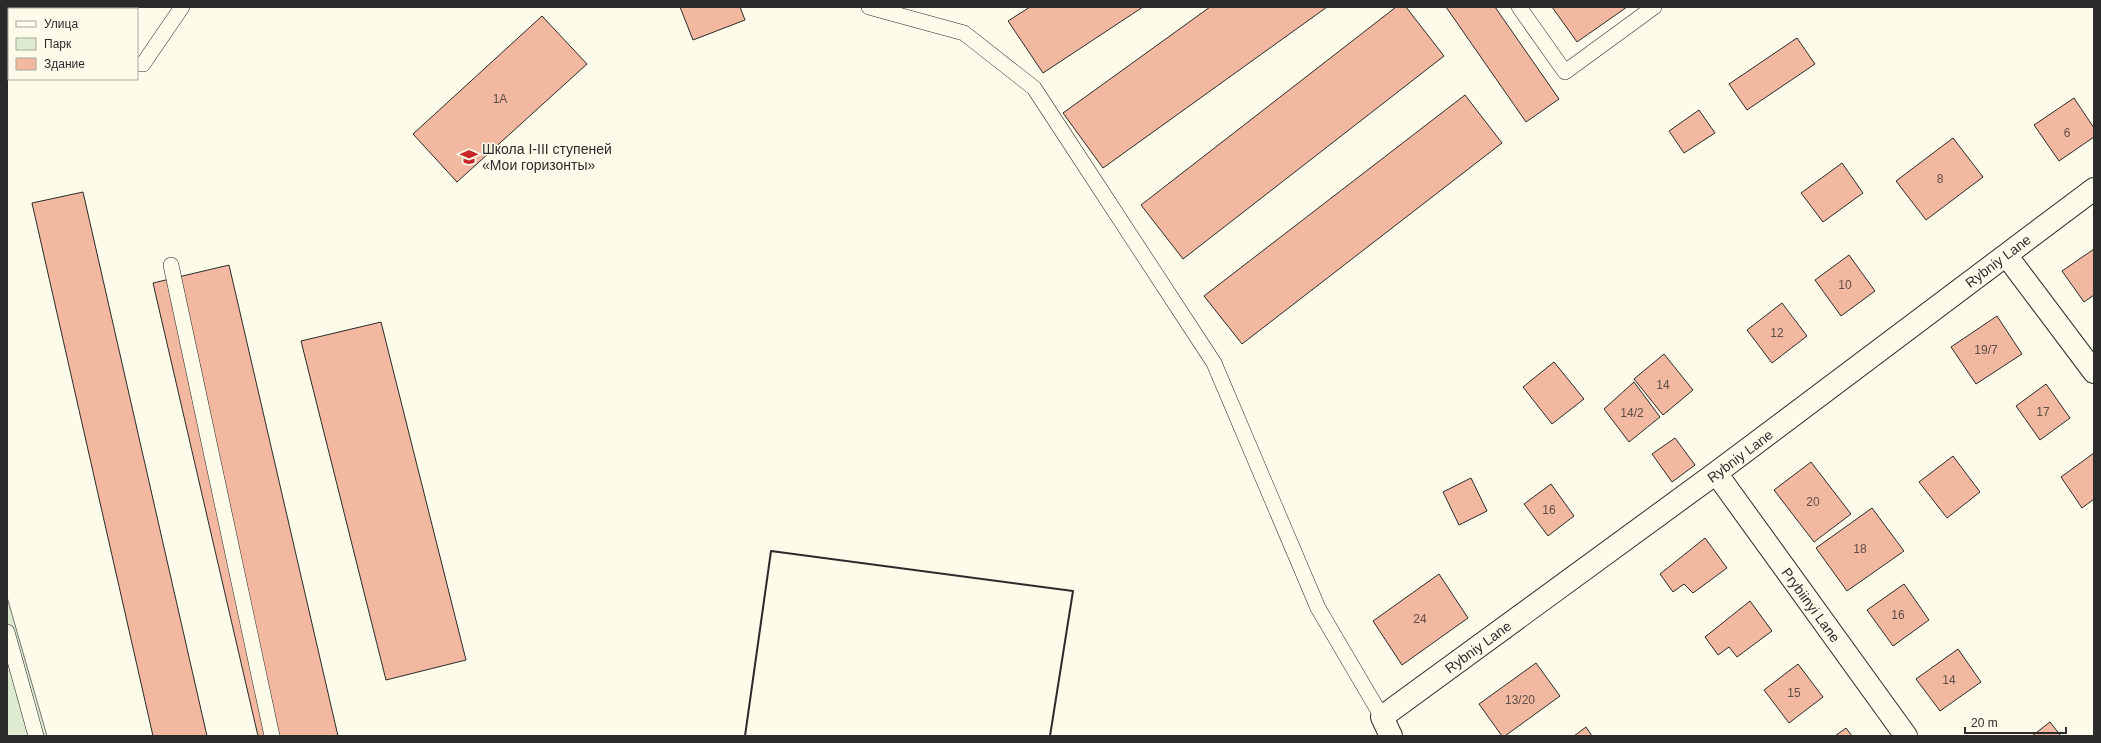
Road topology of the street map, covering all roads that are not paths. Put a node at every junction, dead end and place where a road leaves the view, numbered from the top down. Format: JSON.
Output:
{"nodes":[{"id":1,"x":182,"y":7,"type":"edge"},
{"id":2,"x":868,"y":7,"type":"edge"},
{"id":3,"x":1519,"y":7,"type":"edge"},
{"id":4,"x":1654,"y":7,"type":"edge"},
{"id":5,"x":138,"y":64,"type":"edge"},
{"id":6,"x":2094,"y":189,"type":"edge"},
{"id":7,"x":2006,"y":254,"type":"junction"},
{"id":8,"x":171,"y":265,"type":"dead end"},
{"id":9,"x":2094,"y":372,"type":"edge"},
{"id":10,"x":1716,"y":473,"type":"junction"},
{"id":11,"x":7,"y":632,"type":"edge"},
{"id":12,"x":1386,"y":727,"type":"edge"},
{"id":13,"x":36,"y":736,"type":"edge"},
{"id":14,"x":272,"y":736,"type":"edge"},
{"id":15,"x":1906,"y":736,"type":"edge"}],
"edges":[{"from":1,"to":5,"type":"lane"},
{"from":2,"to":12,"type":"lane"},
{"from":3,"to":4,"type":"lane"},
{"from":6,"to":7,"type":"street","name":"Rybniy Lane"},
{"from":7,"to":9,"type":"street"},
{"from":7,"to":10,"type":"street","name":"Rybniy Lane"},
{"from":8,"to":14,"type":"lane"},
{"from":10,"to":12,"type":"street","name":"Rybniy Lane"},
{"from":10,"to":15,"type":"street","name":"Prybiinyi Lane"},
{"from":11,"to":13,"type":"lane"}]}
